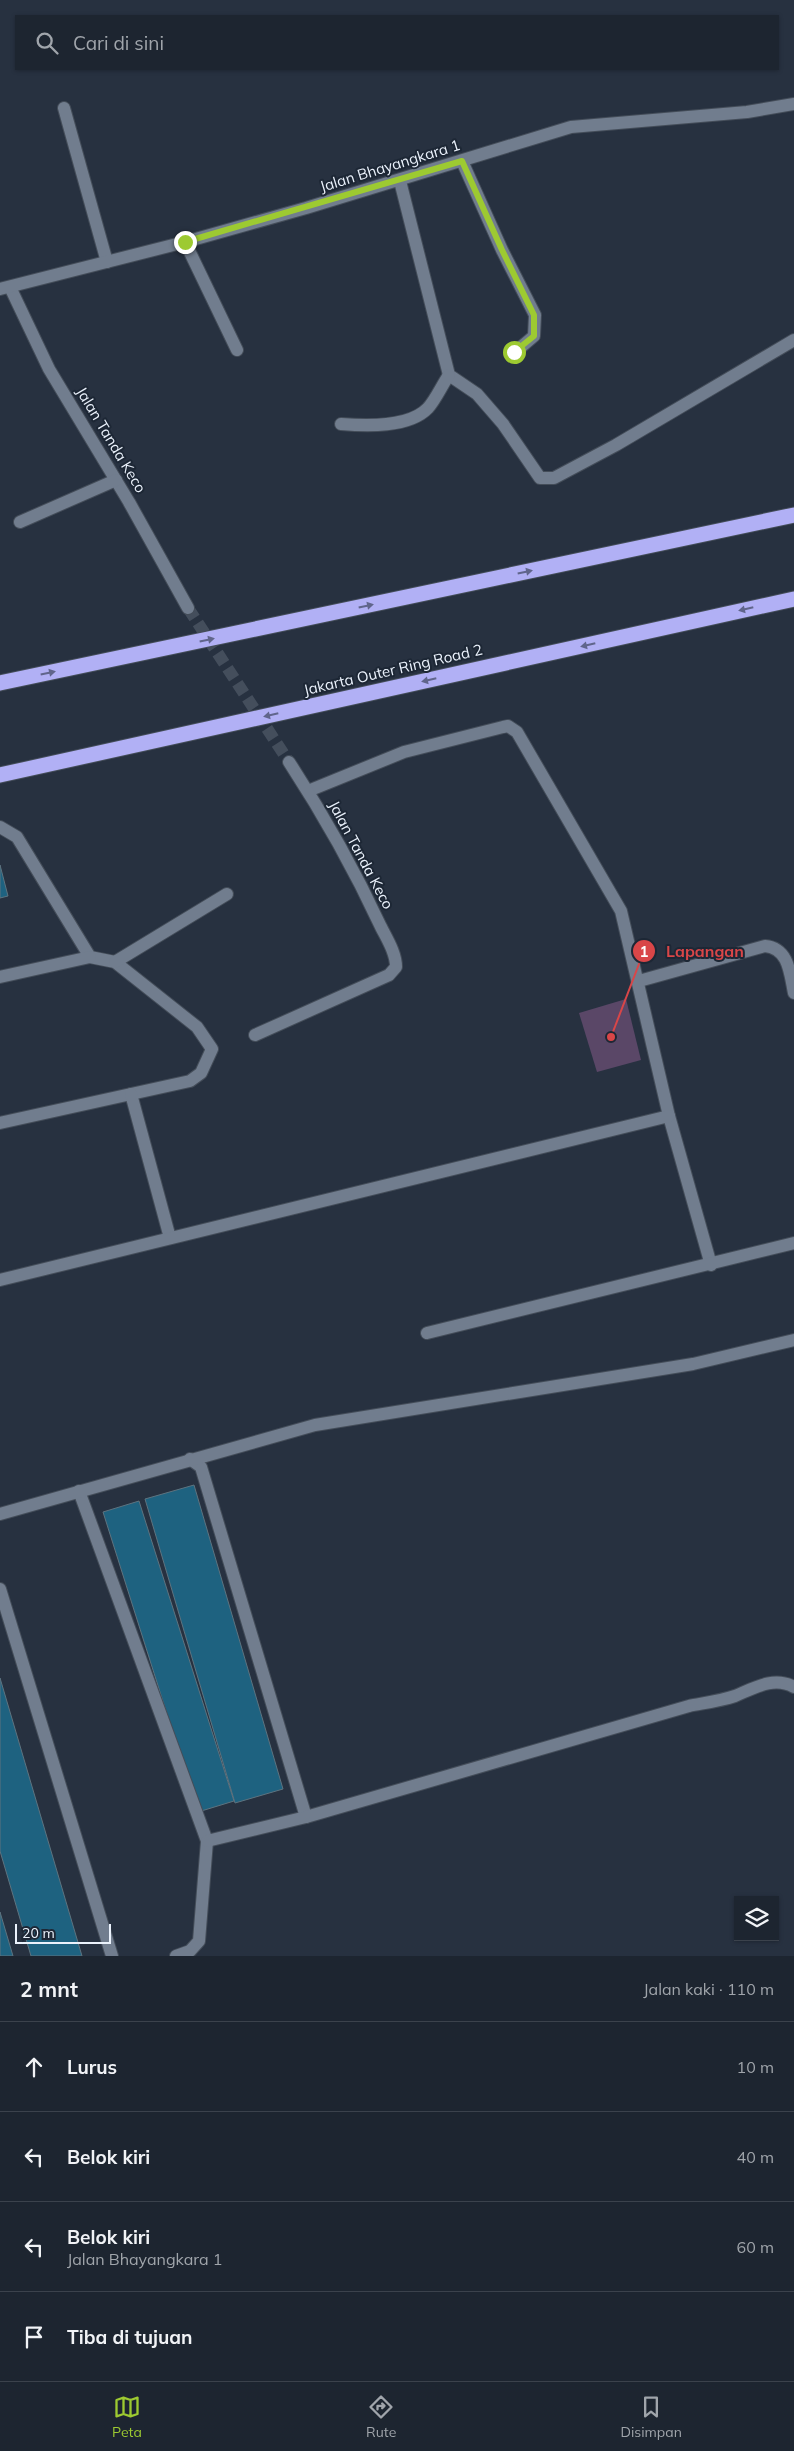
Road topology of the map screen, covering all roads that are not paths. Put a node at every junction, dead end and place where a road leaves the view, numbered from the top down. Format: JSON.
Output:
{"nodes":[{"id":1,"x":794,"y":104,"type":"edge"},
{"id":2,"x":64,"y":108,"type":"dead end"},
{"id":3,"x":462,"y":161,"type":"junction"},
{"id":4,"x":400,"y":181,"type":"junction"},
{"id":5,"x":185,"y":242,"type":"junction"},
{"id":6,"x":107,"y":262,"type":"junction"},
{"id":7,"x":5,"y":288,"type":"edge"},
{"id":8,"x":794,"y":340,"type":"edge"},
{"id":9,"x":237,"y":350,"type":"dead end"},
{"id":10,"x":514,"y":352,"type":"dead end"},
{"id":11,"x":449,"y":374,"type":"junction"},
{"id":12,"x":341,"y":424,"type":"dead end"},
{"id":13,"x":116,"y":480,"type":"junction"},
{"id":14,"x":794,"y":515,"type":"edge"},
{"id":15,"x":20,"y":522,"type":"dead end"},
{"id":16,"x":794,"y":599,"type":"edge"},
{"id":17,"x":188,"y":608,"type":"tunnel mouth"},
{"id":18,"x":0,"y":683,"type":"edge"},
{"id":19,"x":289,"y":762,"type":"tunnel mouth"},
{"id":20,"x":0,"y":775,"type":"edge"},
{"id":21,"x":308,"y":791,"type":"junction"},
{"id":22,"x":0,"y":827,"type":"edge"},
{"id":23,"x":227,"y":894,"type":"dead end"},
{"id":24,"x":90,"y":957,"type":"junction"},
{"id":25,"x":115,"y":962,"type":"junction"},
{"id":26,"x":0,"y":976,"type":"edge"},
{"id":27,"x":639,"y":981,"type":"junction"},
{"id":28,"x":794,"y":993,"type":"edge"},
{"id":29,"x":255,"y":1035,"type":"dead end"},
{"id":30,"x":131,"y":1094,"type":"junction"},
{"id":31,"x":669,"y":1116,"type":"junction"},
{"id":32,"x":0,"y":1123,"type":"edge"},
{"id":33,"x":170,"y":1238,"type":"junction"},
{"id":34,"x":794,"y":1243,"type":"edge"},
{"id":35,"x":712,"y":1265,"type":"junction"},
{"id":36,"x":0,"y":1280,"type":"edge"},
{"id":37,"x":428,"y":1332,"type":"dead end"},
{"id":38,"x":794,"y":1340,"type":"edge"},
{"id":39,"x":190,"y":1459,"type":"junction"},
{"id":40,"x":79,"y":1491,"type":"junction"},
{"id":41,"x":0,"y":1514,"type":"edge"},
{"id":42,"x":0,"y":1589,"type":"edge"},
{"id":43,"x":794,"y":1687,"type":"edge"},
{"id":44,"x":306,"y":1817,"type":"junction"},
{"id":45,"x":208,"y":1841,"type":"junction"},
{"id":46,"x":112,"y":1956,"type":"edge"},
{"id":47,"x":176,"y":1956,"type":"edge"}],
"edges":[{"from":1,"to":3,"type":"street","name":"Jalan Bhayangkara 1"},
{"from":2,"to":6,"type":"street"},
{"from":3,"to":4,"type":"street","name":"Jalan Bhayangkara 1"},
{"from":3,"to":10,"type":"street"},
{"from":4,"to":5,"type":"street","name":"Jalan Bhayangkara 1"},
{"from":4,"to":11,"type":"street"},
{"from":5,"to":6,"type":"street","name":"Jalan Bhayangkara 1"},
{"from":5,"to":9,"type":"street"},
{"from":6,"to":7,"type":"street","name":"Jalan Bhayangkara 1"},
{"from":7,"to":13,"type":"street","name":"Jalan Tanda Keco"},
{"from":8,"to":11,"type":"street"},
{"from":11,"to":12,"type":"street"},
{"from":13,"to":15,"type":"street"},
{"from":13,"to":17,"type":"street","name":"Jalan Tanda Keco"},
{"from":18,"to":14,"type":"highway","one_way":true},
{"from":16,"to":20,"type":"highway","name":"Jakarta Outer Ring Road 2","one_way":true},
{"from":19,"to":21,"type":"street","name":"Jalan Tanda Keco"},
{"from":21,"to":27,"type":"street"},
{"from":21,"to":29,"type":"street","name":"Jalan Tanda Keco"},
{"from":22,"to":24,"type":"street"},
{"from":23,"to":25,"type":"street"},
{"from":24,"to":25,"type":"street"},
{"from":24,"to":26,"type":"street"},
{"from":25,"to":30,"type":"street"},
{"from":27,"to":28,"type":"street"},
{"from":27,"to":31,"type":"street"},
{"from":30,"to":32,"type":"street"},
{"from":30,"to":33,"type":"street"},
{"from":31,"to":33,"type":"street"},
{"from":31,"to":35,"type":"street"},
{"from":33,"to":36,"type":"street"},
{"from":34,"to":35,"type":"street"},
{"from":35,"to":37,"type":"street"},
{"from":38,"to":39,"type":"street"},
{"from":39,"to":40,"type":"street"},
{"from":39,"to":44,"type":"street"},
{"from":40,"to":41,"type":"street"},
{"from":40,"to":45,"type":"street"},
{"from":42,"to":46,"type":"street"},
{"from":43,"to":44,"type":"street"},
{"from":44,"to":45,"type":"street"},
{"from":45,"to":47,"type":"street"}]}
